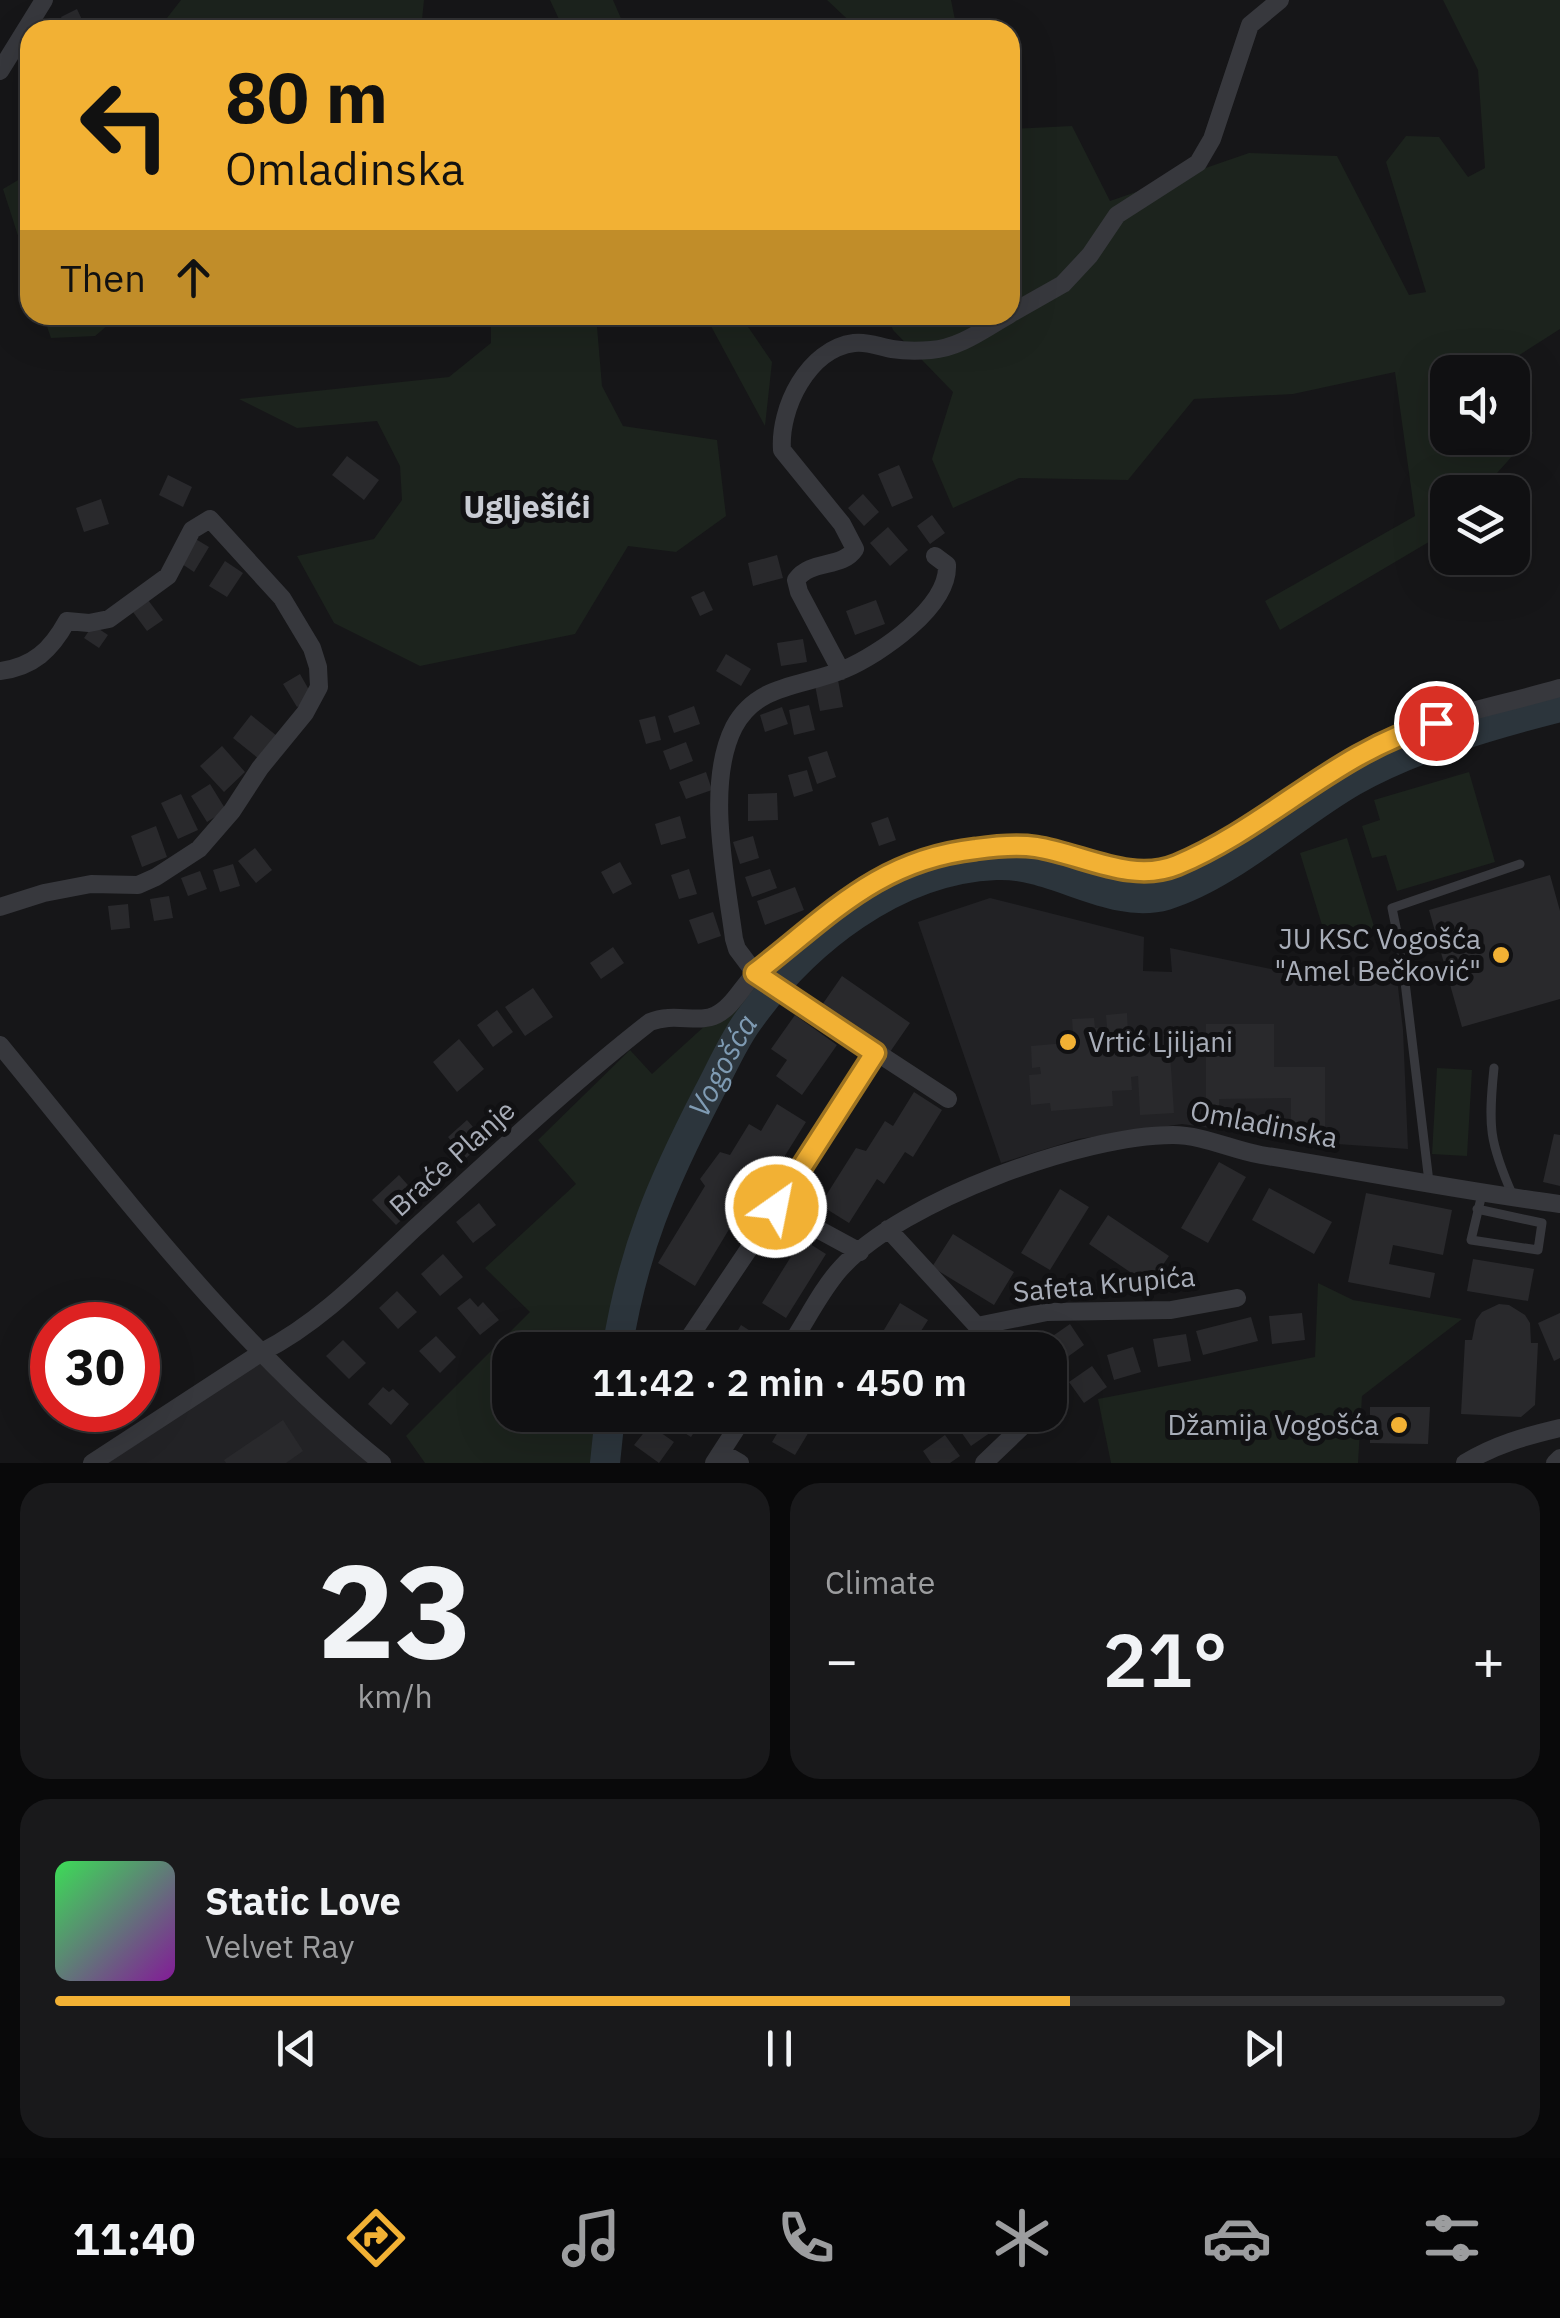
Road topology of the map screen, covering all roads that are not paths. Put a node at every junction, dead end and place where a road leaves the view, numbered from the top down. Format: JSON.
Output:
{"nodes":[{"id":1,"x":1280,"y":0,"type":"edge"},
{"id":2,"x":20,"y":39,"type":"edge"},
{"id":3,"x":0,"y":71,"type":"edge"},
{"id":4,"x":1020,"y":309,"type":"edge"},
{"id":5,"x":993,"y":325,"type":"edge"},
{"id":6,"x":934,"y":556,"type":"dead end"},
{"id":7,"x":0,"y":671,"type":"edge"},
{"id":8,"x":841,"y":671,"type":"junction"},
{"id":9,"x":1560,"y":688,"type":"edge"},
{"id":10,"x":1520,"y":864,"type":"dead end"},
{"id":11,"x":0,"y":907,"type":"edge"},
{"id":12,"x":761,"y":977,"type":"junction"},
{"id":13,"x":0,"y":1044,"type":"edge"},
{"id":14,"x":875,"y":1053,"type":"junction"},
{"id":15,"x":1494,"y":1068,"type":"dead end"},
{"id":16,"x":948,"y":1099,"type":"dead end"},
{"id":17,"x":1429,"y":1182,"type":"junction"},
{"id":18,"x":1514,"y":1198,"type":"junction"},
{"id":19,"x":1480,"y":1200,"type":"junction"},
{"id":20,"x":1560,"y":1204,"type":"edge"},
{"id":21,"x":776,"y":1207,"type":"junction"},
{"id":22,"x":888,"y":1229,"type":"junction"},
{"id":23,"x":860,"y":1252,"type":"junction"},
{"id":24,"x":1237,"y":1298,"type":"dead end"},
{"id":25,"x":977,"y":1326,"type":"junction"},
{"id":26,"x":693,"y":1332,"type":"edge"},
{"id":27,"x":800,"y":1332,"type":"edge"},
{"id":28,"x":980,"y":1332,"type":"edge"},
{"id":29,"x":262,"y":1352,"type":"junction"},
{"id":30,"x":1560,"y":1428,"type":"edge"},
{"id":31,"x":734,"y":1432,"type":"edge"},
{"id":32,"x":1014,"y":1432,"type":"edge"},
{"id":33,"x":718,"y":1457,"type":"edge"},
{"id":34,"x":92,"y":1463,"type":"edge"},
{"id":35,"x":382,"y":1463,"type":"edge"},
{"id":36,"x":740,"y":1463,"type":"edge"},
{"id":37,"x":984,"y":1463,"type":"edge"},
{"id":38,"x":1465,"y":1463,"type":"edge"}],
"edges":[{"from":1,"to":4,"type":"street"},
{"from":2,"to":3,"type":"street"},
{"from":5,"to":8,"type":"street"},
{"from":6,"to":8,"type":"street"},
{"from":7,"to":11,"type":"street"},
{"from":8,"to":12,"type":"street"},
{"from":9,"to":12,"type":"street","name":"Braće Planje"},
{"from":10,"to":17,"type":"lane"},
{"from":12,"to":14,"type":"street"},
{"from":12,"to":29,"type":"street","name":"Braće Planje"},
{"from":13,"to":29,"type":"street"},
{"from":14,"to":16,"type":"street"},
{"from":14,"to":21,"type":"street"},
{"from":15,"to":18,"type":"lane"},
{"from":17,"to":19,"type":"street","name":"Omladinska"},
{"from":17,"to":22,"type":"street","name":"Omladinska"},
{"from":18,"to":19,"type":"street","name":"Omladinska"},
{"from":18,"to":20,"type":"street","name":"Omladinska"},
{"from":19,"to":19,"type":"lane"},
{"from":21,"to":23,"type":"street"},
{"from":21,"to":26,"type":"street"},
{"from":22,"to":23,"type":"street","name":"Omladinska"},
{"from":22,"to":25,"type":"street","name":"Safeta Krupića"},
{"from":23,"to":27,"type":"street","name":"Omladinska"},
{"from":24,"to":25,"type":"street","name":"Safeta Krupića"},
{"from":25,"to":28,"type":"street","name":"Safeta Krupića"},
{"from":29,"to":34,"type":"street","name":"Braće Planje"},
{"from":29,"to":35,"type":"street"},
{"from":30,"to":38,"type":"street"},
{"from":31,"to":33,"type":"street"},
{"from":32,"to":37,"type":"street"},
{"from":33,"to":36,"type":"street"}]}
